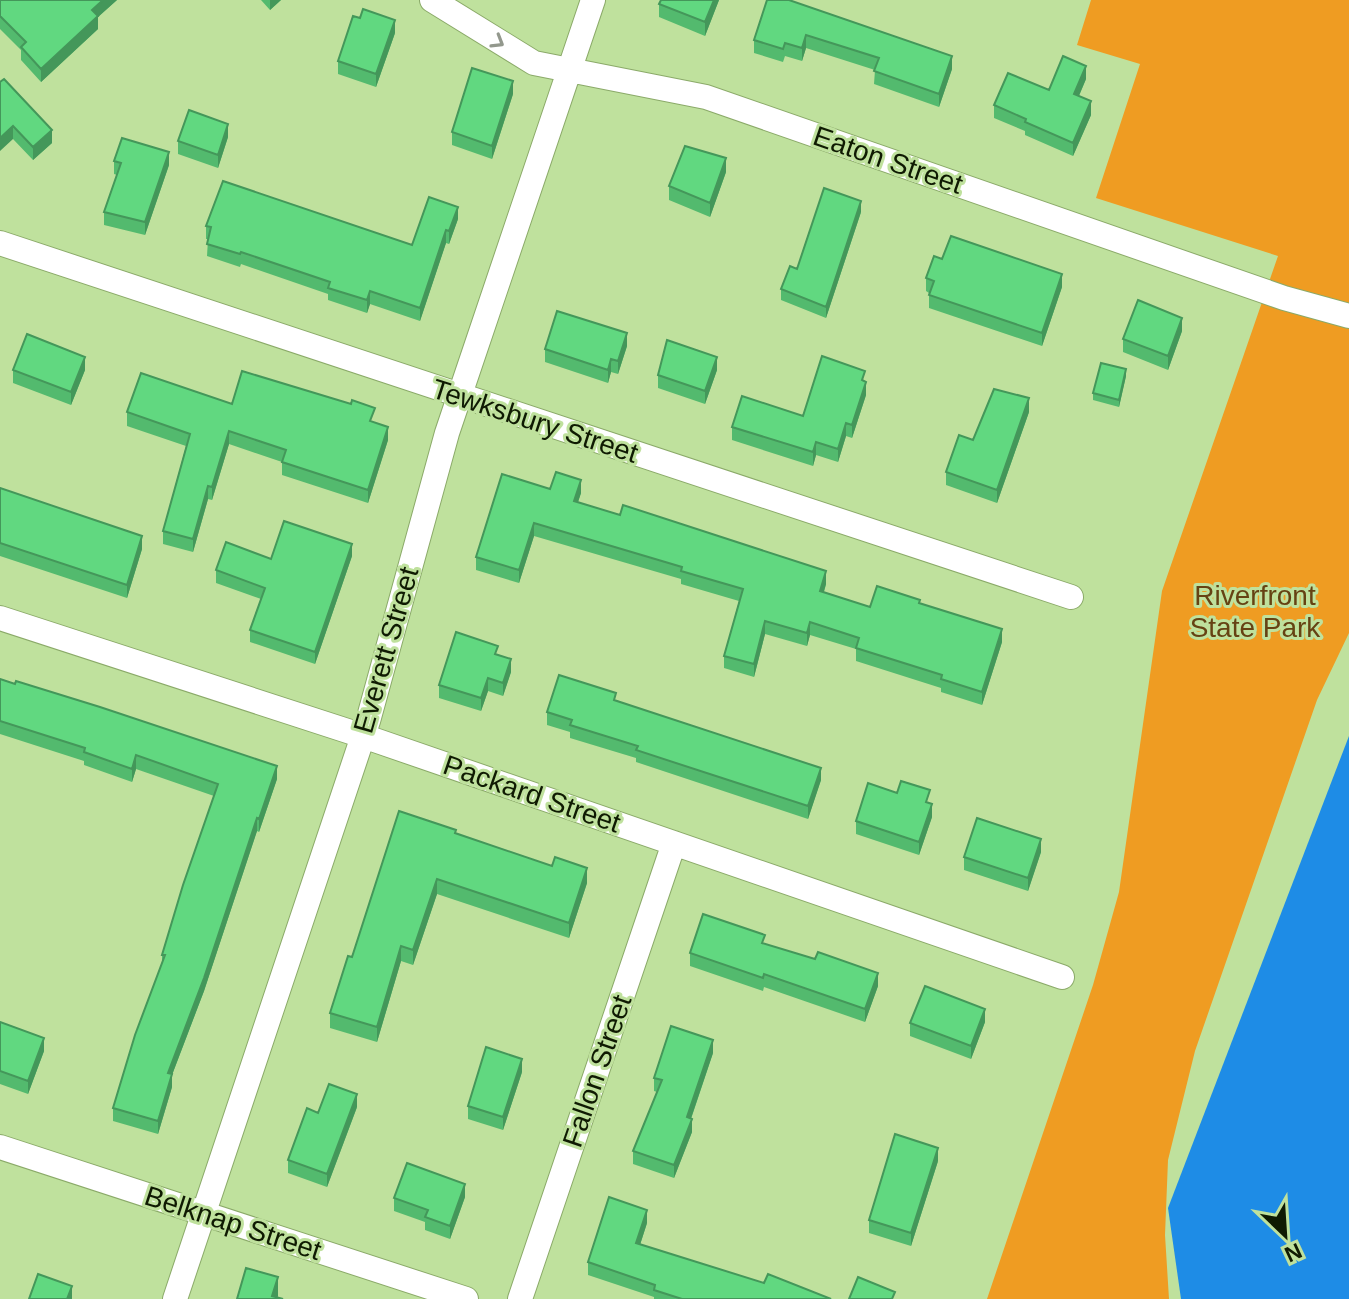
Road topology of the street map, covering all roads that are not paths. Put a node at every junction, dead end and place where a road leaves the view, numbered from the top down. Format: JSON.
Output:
{"nodes":[{"id":1,"x":432,"y":0,"type":"edge"},
{"id":2,"x":593,"y":0,"type":"edge"},
{"id":3,"x":569,"y":70,"type":"junction"},
{"id":4,"x":0,"y":243,"type":"edge"},
{"id":5,"x":1349,"y":316,"type":"edge"},
{"id":6,"x":460,"y":396,"type":"junction"},
{"id":7,"x":1071,"y":597,"type":"dead end"},
{"id":8,"x":0,"y":618,"type":"edge"},
{"id":9,"x":363,"y":736,"type":"junction"},
{"id":10,"x":674,"y":843,"type":"junction"},
{"id":11,"x":1062,"y":977,"type":"dead end"},
{"id":12,"x":0,"y":1147,"type":"edge"},
{"id":13,"x":203,"y":1213,"type":"junction"},
{"id":14,"x":175,"y":1299,"type":"edge"},
{"id":15,"x":466,"y":1299,"type":"edge"},
{"id":16,"x":520,"y":1299,"type":"edge"}],
"edges":[{"from":1,"to":3,"type":"street","name":"Eaton Street","one_way":true},
{"from":2,"to":3,"type":"street","name":"Everett Street"},
{"from":3,"to":5,"type":"street","name":"Eaton Street"},
{"from":3,"to":6,"type":"street","name":"Everett Street"},
{"from":4,"to":6,"type":"street","name":"Tewksbury Street"},
{"from":6,"to":7,"type":"street","name":"Tewksbury Street"},
{"from":6,"to":9,"type":"street","name":"Everett Street"},
{"from":8,"to":9,"type":"street","name":"Packard Street"},
{"from":9,"to":10,"type":"street","name":"Packard Street"},
{"from":9,"to":13,"type":"street","name":"Everett Street"},
{"from":10,"to":11,"type":"street","name":"Packard Street"},
{"from":10,"to":16,"type":"street","name":"Fallon Street"},
{"from":12,"to":13,"type":"street","name":"Belknap Street"},
{"from":13,"to":14,"type":"street","name":"Everett Street"},
{"from":13,"to":15,"type":"street","name":"Belknap Street"}]}
